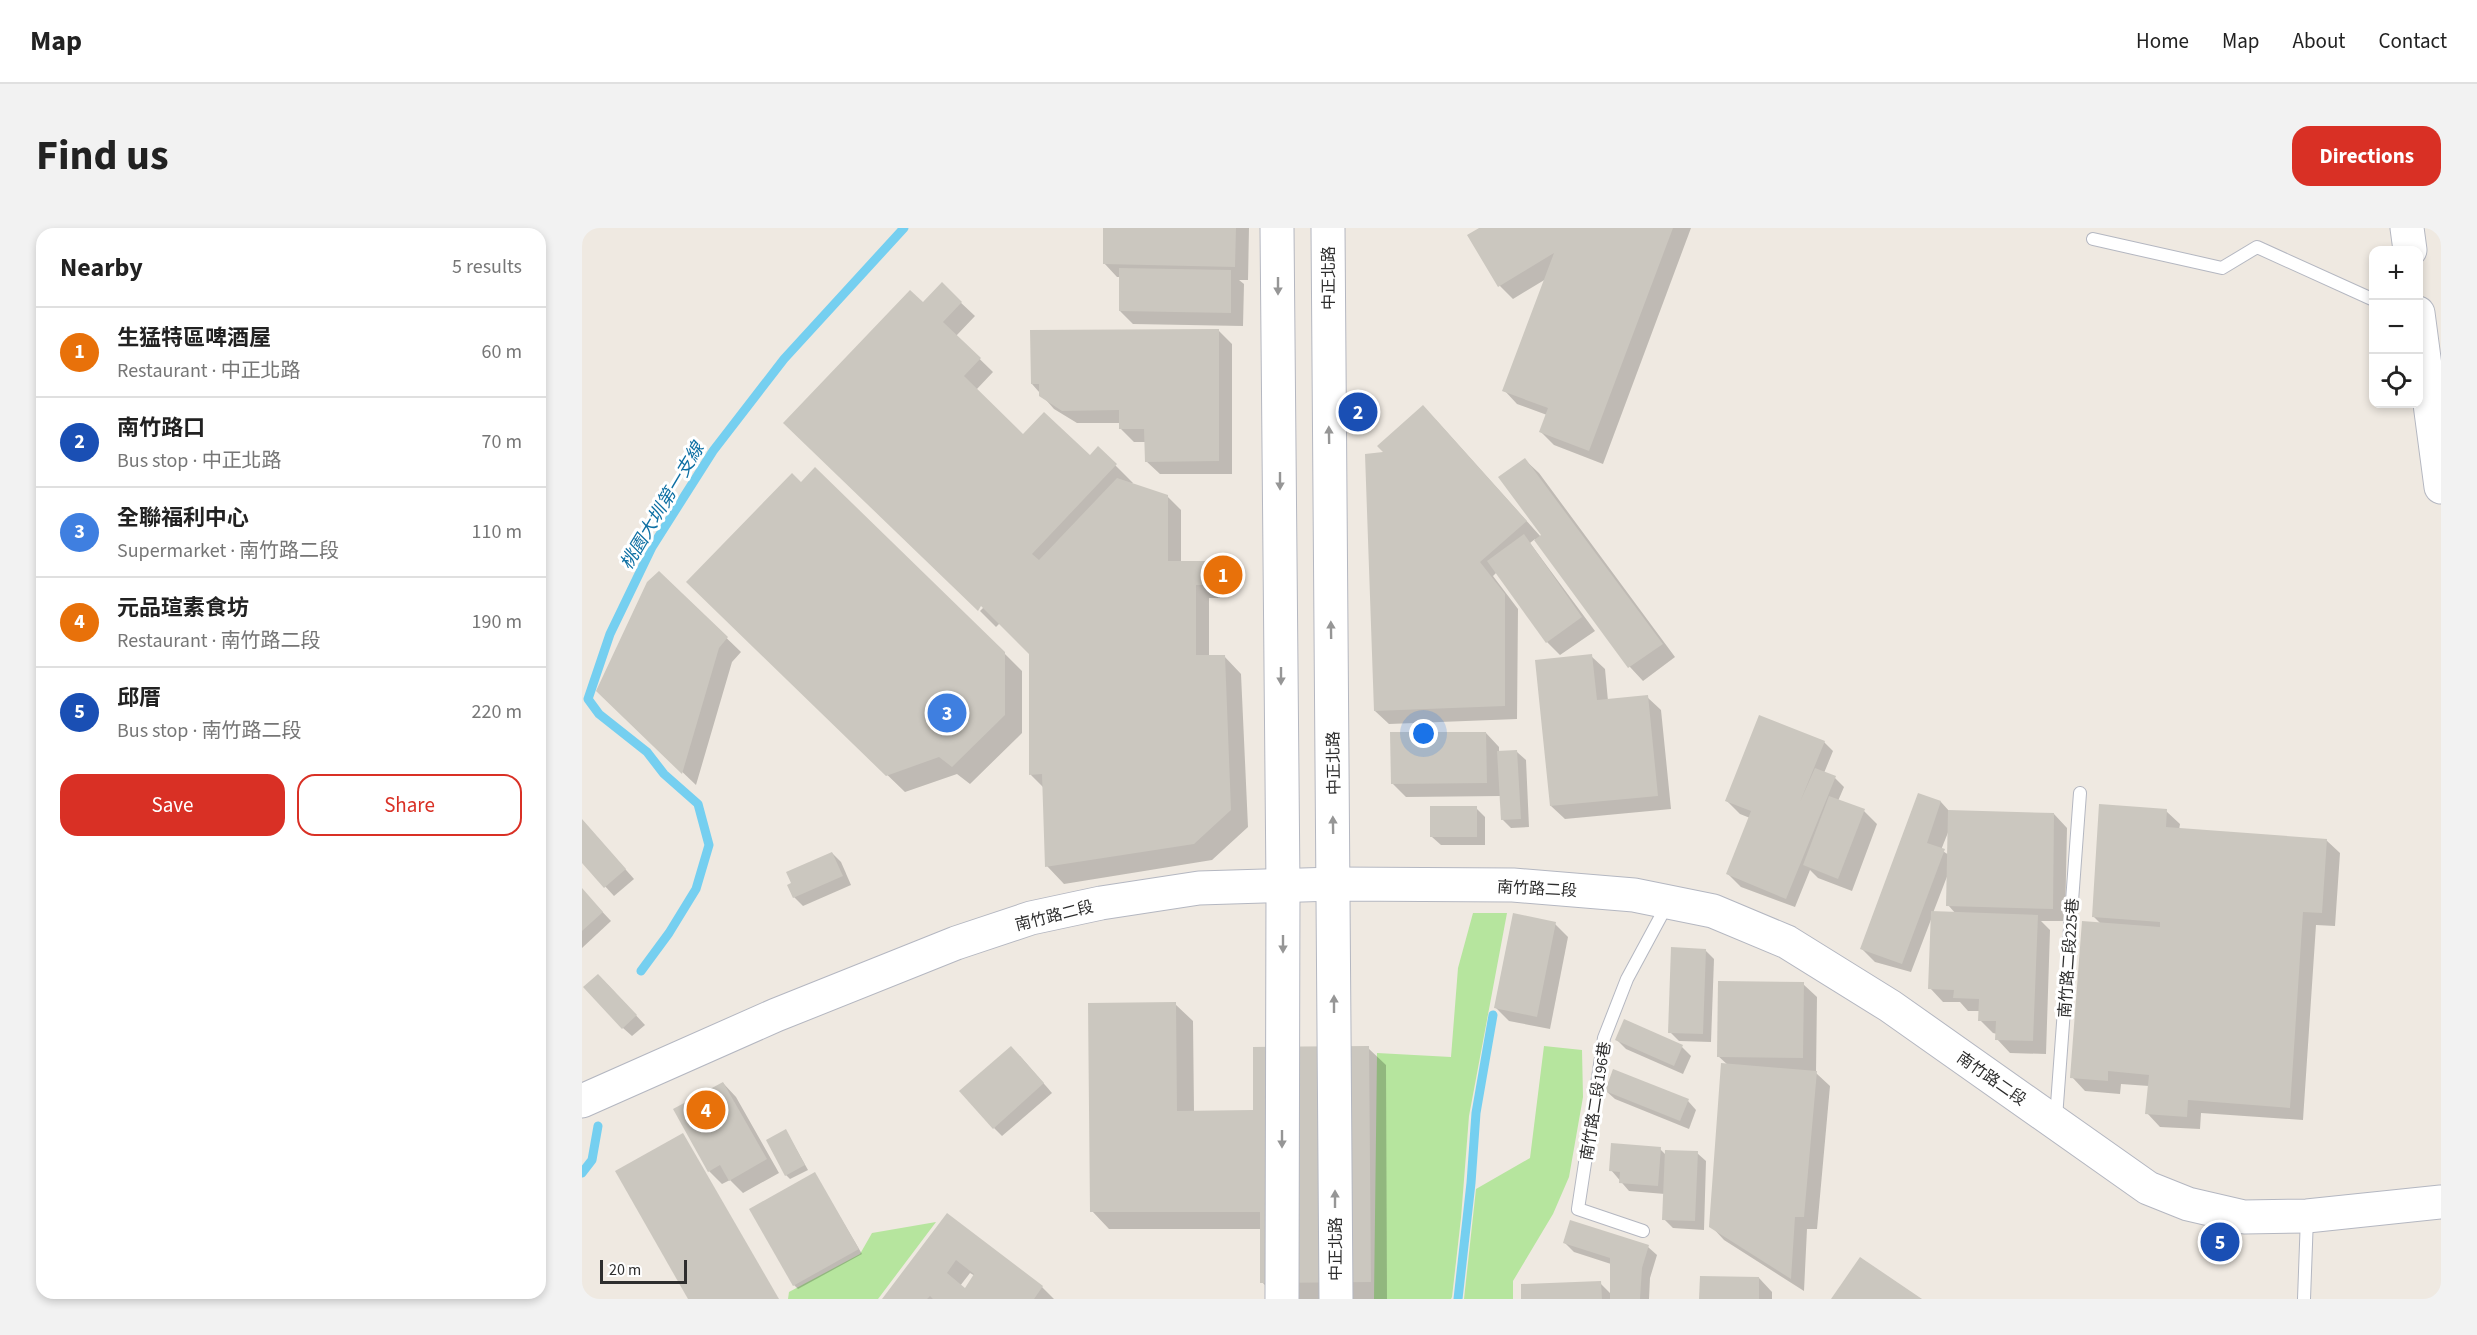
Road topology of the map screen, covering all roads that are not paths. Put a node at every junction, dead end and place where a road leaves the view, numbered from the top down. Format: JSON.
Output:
{"nodes":[{"id":1,"x":1277,"y":228,"type":"edge"},
{"id":2,"x":1328,"y":228,"type":"edge"},
{"id":3,"x":2407,"y":228,"type":"edge"},
{"id":4,"x":2092,"y":239,"type":"dead end"},
{"id":5,"x":2409,"y":246,"type":"edge"},
{"id":6,"x":2369,"y":298,"type":"edge"},
{"id":7,"x":2423,"y":334,"type":"edge"},
{"id":8,"x":2434,"y":374,"type":"edge"},
{"id":9,"x":2441,"y":487,"type":"edge"},
{"id":10,"x":2080,"y":792,"type":"dead end"},
{"id":11,"x":1334,"y":884,"type":"junction"},
{"id":12,"x":1283,"y":886,"type":"junction"},
{"id":13,"x":1669,"y":902,"type":"junction"},
{"id":14,"x":582,"y":1101,"type":"edge"},
{"id":15,"x":2055,"y":1123,"type":"junction"},
{"id":16,"x":2441,"y":1202,"type":"edge"},
{"id":17,"x":2307,"y":1216,"type":"junction"},
{"id":18,"x":1643,"y":1232,"type":"dead end"},
{"id":19,"x":1282,"y":1299,"type":"edge"},
{"id":20,"x":1335,"y":1299,"type":"edge"},
{"id":21,"x":2304,"y":1299,"type":"edge"}],
"edges":[{"from":1,"to":12,"type":"street","one_way":true},
{"from":11,"to":2,"type":"street","name":"中正北路","one_way":true},
{"from":3,"to":5,"type":"street"},
{"from":4,"to":6,"type":"lane"},
{"from":7,"to":8,"type":"street"},
{"from":8,"to":9,"type":"street"},
{"from":10,"to":15,"type":"lane","name":"南竹路二段225巷"},
{"from":11,"to":12,"type":"street","name":"南竹路二段"},
{"from":11,"to":13,"type":"street","name":"南竹路二段"},
{"from":20,"to":11,"type":"street","name":"中正北路","one_way":true},
{"from":12,"to":14,"type":"street","name":"南竹路二段"},
{"from":12,"to":19,"type":"street","one_way":true},
{"from":13,"to":15,"type":"street","name":"南竹路二段"},
{"from":13,"to":18,"type":"lane","name":"南竹路二段196巷"},
{"from":15,"to":17,"type":"street","name":"南竹路二段"},
{"from":16,"to":17,"type":"street","name":"南竹路二段"},
{"from":17,"to":21,"type":"lane"}]}
